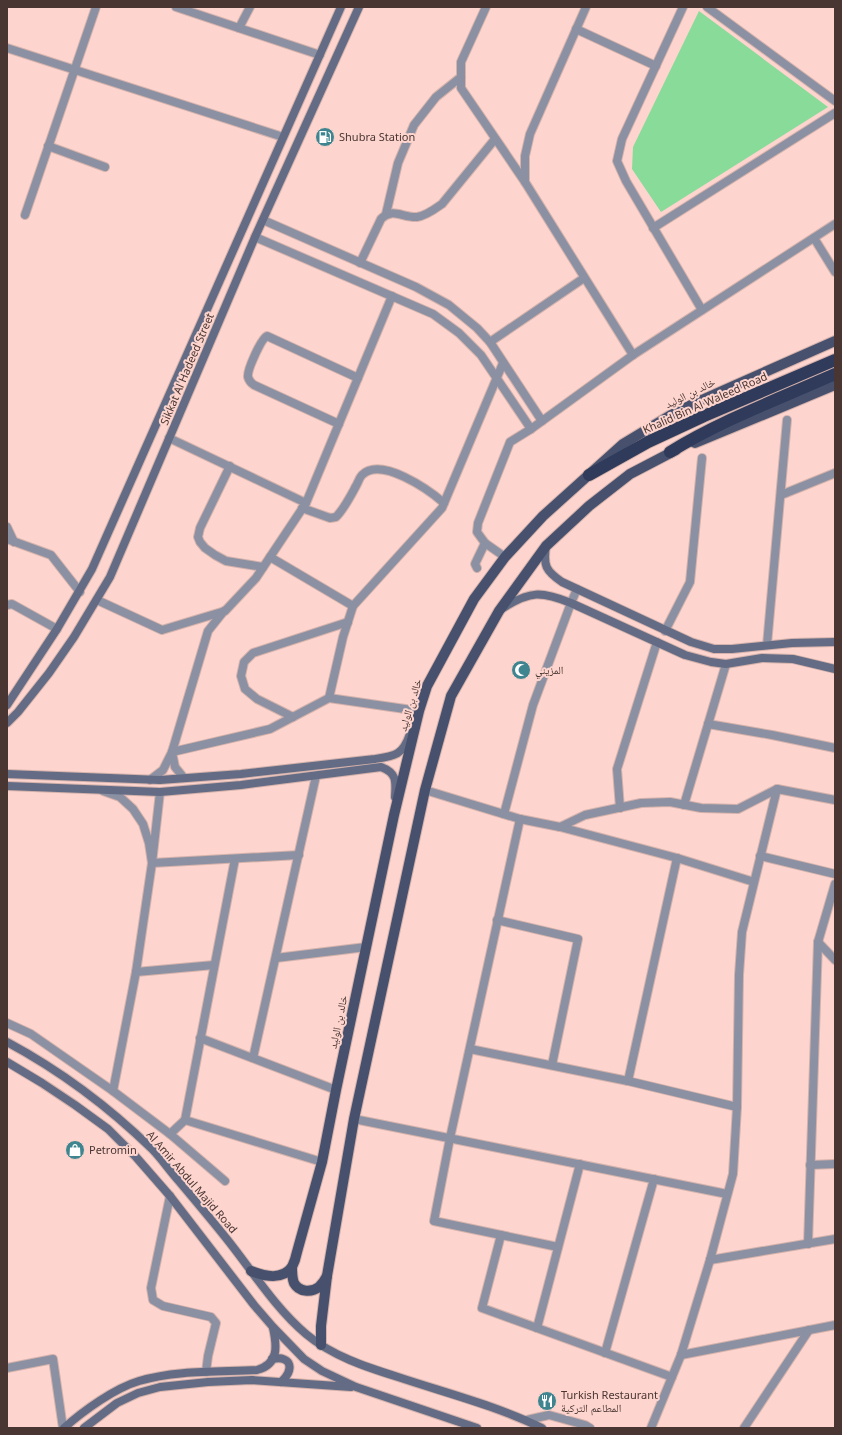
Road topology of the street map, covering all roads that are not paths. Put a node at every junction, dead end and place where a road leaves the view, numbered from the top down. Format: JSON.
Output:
{"nodes":[{"id":1,"x":96,"y":7,"type":"edge"},
{"id":2,"x":250,"y":7,"type":"edge"},
{"id":3,"x":341,"y":7,"type":"edge"},
{"id":4,"x":359,"y":7,"type":"edge"},
{"id":5,"x":486,"y":7,"type":"edge"},
{"id":6,"x":586,"y":7,"type":"edge"},
{"id":7,"x":683,"y":7,"type":"edge"},
{"id":8,"x":707,"y":7,"type":"edge"},
{"id":9,"x":181,"y":8,"type":"edge"},
{"id":10,"x":239,"y":28,"type":"junction"},
{"id":11,"x":576,"y":29,"type":"junction"},
{"id":12,"x":7,"y":48,"type":"edge"},
{"id":13,"x":320,"y":55,"type":"junction"},
{"id":14,"x":656,"y":66,"type":"junction"},
{"id":15,"x":74,"y":70,"type":"junction"},
{"id":16,"x":461,"y":77,"type":"junction"},
{"id":17,"x":835,"y":101,"type":"edge"},
{"id":18,"x":835,"y":113,"type":"edge"},
{"id":19,"x":283,"y":137,"type":"junction"},
{"id":20,"x":495,"y":139,"type":"junction"},
{"id":21,"x":48,"y":146,"type":"junction"},
{"id":22,"x":105,"y":167,"type":"dead end"},
{"id":23,"x":524,"y":182,"type":"junction"},
{"id":24,"x":386,"y":214,"type":"junction"},
{"id":25,"x":25,"y":215,"type":"dead end"},
{"id":26,"x":263,"y":220,"type":"junction"},
{"id":27,"x":835,"y":224,"type":"edge"},
{"id":28,"x":653,"y":228,"type":"junction"},
{"id":29,"x":255,"y":237,"type":"junction"},
{"id":30,"x":814,"y":238,"type":"junction"},
{"id":31,"x":360,"y":263,"type":"junction"},
{"id":32,"x":835,"y":272,"type":"edge"},
{"id":33,"x":584,"y":278,"type":"junction"},
{"id":34,"x":392,"y":296,"type":"junction"},
{"id":35,"x":702,"y":310,"type":"junction"},
{"id":36,"x":835,"y":341,"type":"edge"},
{"id":37,"x":490,"y":342,"type":"junction"},
{"id":38,"x":633,"y":355,"type":"junction"},
{"id":39,"x":835,"y":360,"type":"edge"},
{"id":40,"x":503,"y":363,"type":"junction"},
{"id":41,"x":835,"y":374,"type":"edge"},
{"id":42,"x":358,"y":378,"type":"junction"},
{"id":43,"x":497,"y":378,"type":"junction"},
{"id":44,"x":835,"y":385,"type":"edge"},
{"id":45,"x":787,"y":420,"type":"dead end"},
{"id":46,"x":542,"y":421,"type":"junction"},
{"id":47,"x":339,"y":424,"type":"junction"},
{"id":48,"x":531,"y":429,"type":"junction"},
{"id":49,"x":169,"y":438,"type":"junction"},
{"id":50,"x":670,"y":452,"type":"junction"},
{"id":51,"x":702,"y":458,"type":"dead end"},
{"id":52,"x":230,"y":466,"type":"junction"},
{"id":53,"x":835,"y":473,"type":"edge"},
{"id":54,"x":589,"y":475,"type":"junction"},
{"id":55,"x":781,"y":495,"type":"junction"},
{"id":56,"x":444,"y":503,"type":"junction"},
{"id":57,"x":304,"y":506,"type":"junction"},
{"id":58,"x":7,"y":527,"type":"edge"},
{"id":59,"x":10,"y":541,"type":"edge"},
{"id":60,"x":485,"y":542,"type":"junction"},
{"id":61,"x":546,"y":546,"type":"junction"},
{"id":62,"x":505,"y":556,"type":"junction"},
{"id":63,"x":270,"y":558,"type":"junction"},
{"id":64,"x":263,"y":567,"type":"junction"},
{"id":65,"x":477,"y":568,"type":"dead end"},
{"id":66,"x":577,"y":590,"type":"junction"},
{"id":67,"x":80,"y":592,"type":"junction"},
{"id":68,"x":97,"y":600,"type":"junction"},
{"id":69,"x":571,"y":603,"type":"junction"},
{"id":70,"x":7,"y":605,"type":"edge"},
{"id":71,"x":353,"y":606,"type":"junction"},
{"id":72,"x":225,"y":611,"type":"junction"},
{"id":73,"x":499,"y":611,"type":"junction"},
{"id":74,"x":348,"y":622,"type":"junction"},
{"id":75,"x":57,"y":629,"type":"junction"},
{"id":76,"x":665,"y":631,"type":"junction"},
{"id":77,"x":657,"y":642,"type":"junction"},
{"id":78,"x":835,"y":642,"type":"edge"},
{"id":79,"x":767,"y":645,"type":"junction"},
{"id":80,"x":726,"y":664,"type":"junction"},
{"id":81,"x":835,"y":669,"type":"edge"},
{"id":82,"x":329,"y":698,"type":"junction"},
{"id":83,"x":7,"y":705,"type":"edge"},
{"id":84,"x":419,"y":711,"type":"junction"},
{"id":85,"x":294,"y":716,"type":"junction"},
{"id":86,"x":7,"y":723,"type":"edge"},
{"id":87,"x":708,"y":724,"type":"junction"},
{"id":88,"x":835,"y":748,"type":"edge"},
{"id":89,"x":172,"y":752,"type":"junction"},
{"id":90,"x":7,"y":774,"type":"edge"},
{"id":91,"x":316,"y":776,"type":"junction"},
{"id":92,"x":184,"y":778,"type":"junction"},
{"id":93,"x":150,"y":780,"type":"junction"},
{"id":94,"x":7,"y":786,"type":"edge"},
{"id":95,"x":777,"y":789,"type":"junction"},
{"id":96,"x":100,"y":790,"type":"junction"},
{"id":97,"x":425,"y":790,"type":"junction"},
{"id":98,"x":160,"y":792,"type":"junction"},
{"id":99,"x":835,"y":800,"type":"edge"},
{"id":100,"x":684,"y":805,"type":"junction"},
{"id":101,"x":620,"y":808,"type":"junction"},
{"id":102,"x":504,"y":814,"type":"junction"},
{"id":103,"x":394,"y":815,"type":"junction"},
{"id":104,"x":520,"y":819,"type":"junction"},
{"id":105,"x":560,"y":827,"type":"junction"},
{"id":106,"x":299,"y":855,"type":"junction"},
{"id":107,"x":760,"y":856,"type":"junction"},
{"id":108,"x":677,"y":858,"type":"junction"},
{"id":109,"x":235,"y":859,"type":"junction"},
{"id":110,"x":152,"y":863,"type":"junction"},
{"id":111,"x":835,"y":874,"type":"edge"},
{"id":112,"x":754,"y":882,"type":"junction"},
{"id":113,"x":835,"y":884,"type":"edge"},
{"id":114,"x":497,"y":920,"type":"junction"},
{"id":115,"x":818,"y":942,"type":"junction"},
{"id":116,"x":366,"y":948,"type":"junction"},
{"id":117,"x":276,"y":958,"type":"junction"},
{"id":118,"x":835,"y":960,"type":"edge"},
{"id":119,"x":214,"y":965,"type":"junction"},
{"id":120,"x":136,"y":972,"type":"junction"},
{"id":121,"x":7,"y":1023,"type":"edge"},
{"id":122,"x":200,"y":1038,"type":"junction"},
{"id":123,"x":7,"y":1042,"type":"edge"},
{"id":124,"x":470,"y":1048,"type":"junction"},
{"id":125,"x":253,"y":1058,"type":"junction"},
{"id":126,"x":7,"y":1062,"type":"edge"},
{"id":127,"x":552,"y":1065,"type":"junction"},
{"id":128,"x":628,"y":1081,"type":"junction"},
{"id":129,"x":336,"y":1090,"type":"junction"},
{"id":130,"x":113,"y":1091,"type":"junction"},
{"id":131,"x":737,"y":1107,"type":"junction"},
{"id":132,"x":354,"y":1118,"type":"junction"},
{"id":133,"x":184,"y":1120,"type":"junction"},
{"id":134,"x":170,"y":1134,"type":"junction"},
{"id":135,"x":450,"y":1138,"type":"junction"},
{"id":136,"x":322,"y":1162,"type":"junction"},
{"id":137,"x":580,"y":1164,"type":"junction"},
{"id":138,"x":835,"y":1164,"type":"edge"},
{"id":139,"x":810,"y":1165,"type":"junction"},
{"id":140,"x":654,"y":1179,"type":"junction"},
{"id":141,"x":225,"y":1181,"type":"dead end"},
{"id":142,"x":727,"y":1194,"type":"junction"},
{"id":143,"x":170,"y":1196,"type":"junction"},
{"id":144,"x":500,"y":1235,"type":"junction"},
{"id":145,"x":835,"y":1239,"type":"edge"},
{"id":146,"x":808,"y":1244,"type":"junction"},
{"id":147,"x":558,"y":1248,"type":"junction"},
{"id":148,"x":710,"y":1260,"type":"junction"},
{"id":149,"x":292,"y":1267,"type":"junction"},
{"id":150,"x":251,"y":1271,"type":"junction"},
{"id":151,"x":327,"y":1276,"type":"junction"},
{"id":152,"x":835,"y":1325,"type":"edge"},
{"id":153,"x":272,"y":1327,"type":"junction"},
{"id":154,"x":537,"y":1328,"type":"junction"},
{"id":155,"x":809,"y":1330,"type":"junction"},
{"id":156,"x":321,"y":1345,"type":"junction"},
{"id":157,"x":605,"y":1353,"type":"junction"},
{"id":158,"x":682,"y":1355,"type":"junction"},
{"id":159,"x":272,"y":1359,"type":"junction"},
{"id":160,"x":7,"y":1368,"type":"edge"},
{"id":161,"x":206,"y":1372,"type":"junction"},
{"id":162,"x":672,"y":1377,"type":"junction"},
{"id":163,"x":281,"y":1382,"type":"junction"},
{"id":164,"x":356,"y":1387,"type":"junction"},
{"id":165,"x":527,"y":1420,"type":"junction"},
{"id":166,"x":63,"y":1428,"type":"edge"},
{"id":167,"x":84,"y":1428,"type":"edge"},
{"id":168,"x":477,"y":1428,"type":"edge"},
{"id":169,"x":542,"y":1428,"type":"edge"},
{"id":170,"x":590,"y":1428,"type":"edge"},
{"id":171,"x":650,"y":1428,"type":"edge"},
{"id":172,"x":744,"y":1428,"type":"edge"}],
"edges":[{"from":1,"to":15,"type":"street"},
{"from":2,"to":10,"type":"street"},
{"from":3,"to":13,"type":"main road","name":"Sikkat Al Hadeed Street"},
{"from":4,"to":26,"type":"main road","name":"Sikkat Al Hadeed Street"},
{"from":5,"to":16,"type":"street"},
{"from":6,"to":11,"type":"street"},
{"from":7,"to":14,"type":"street"},
{"from":8,"to":17,"type":"street"},
{"from":9,"to":10,"type":"street"},
{"from":10,"to":13,"type":"street"},
{"from":11,"to":14,"type":"street"},
{"from":11,"to":23,"type":"street"},
{"from":12,"to":15,"type":"street"},
{"from":13,"to":19,"type":"main road","name":"Sikkat Al Hadeed Street"},
{"from":14,"to":28,"type":"street"},
{"from":15,"to":19,"type":"street"},
{"from":15,"to":21,"type":"street"},
{"from":16,"to":20,"type":"street"},
{"from":16,"to":24,"type":"street"},
{"from":18,"to":28,"type":"street"},
{"from":19,"to":67,"type":"main road","name":"Sikkat Al Hadeed Street"},
{"from":20,"to":23,"type":"street"},
{"from":20,"to":24,"type":"street"},
{"from":21,"to":22,"type":"street"},
{"from":21,"to":25,"type":"street"},
{"from":23,"to":33,"type":"street"},
{"from":24,"to":31,"type":"street"},
{"from":26,"to":29,"type":"main road","name":"Sikkat Al Hadeed Street"},
{"from":26,"to":31,"type":"street"},
{"from":27,"to":30,"type":"street"},
{"from":28,"to":35,"type":"street"},
{"from":29,"to":34,"type":"street"},
{"from":29,"to":49,"type":"main road","name":"Sikkat Al Hadeed Street"},
{"from":30,"to":32,"type":"street"},
{"from":30,"to":35,"type":"street"},
{"from":31,"to":37,"type":"street"},
{"from":33,"to":37,"type":"street"},
{"from":33,"to":38,"type":"street"},
{"from":34,"to":42,"type":"street"},
{"from":34,"to":43,"type":"street"},
{"from":35,"to":38,"type":"street"},
{"from":36,"to":54,"type":"main road","name":"خالد بن الوليد"},
{"from":37,"to":40,"type":"street"},
{"from":38,"to":46,"type":"street"},
{"from":39,"to":54,"type":"highway","name":"Khalid Bin Al Waleed Road"},
{"from":40,"to":43,"type":"street"},
{"from":40,"to":46,"type":"street"},
{"from":41,"to":50,"type":"highway"},
{"from":42,"to":47,"type":"street"},
{"from":42,"to":47,"type":"street"},
{"from":43,"to":48,"type":"street"},
{"from":43,"to":56,"type":"street"},
{"from":44,"to":50,"type":"main road"},
{"from":45,"to":55,"type":"street"},
{"from":46,"to":48,"type":"street"},
{"from":47,"to":57,"type":"street"},
{"from":48,"to":60,"type":"street"},
{"from":49,"to":52,"type":"street"},
{"from":49,"to":68,"type":"main road","name":"Sikkat Al Hadeed Street"},
{"from":50,"to":61,"type":"main road"},
{"from":51,"to":76,"type":"street"},
{"from":52,"to":57,"type":"street"},
{"from":52,"to":64,"type":"street"},
{"from":53,"to":55,"type":"street"},
{"from":54,"to":62,"type":"main road","name":"خالد بن الوليد"},
{"from":55,"to":79,"type":"street"},
{"from":56,"to":57,"type":"street"},
{"from":56,"to":71,"type":"street"},
{"from":57,"to":63,"type":"street"},
{"from":58,"to":59,"type":"street"},
{"from":59,"to":67,"type":"street"},
{"from":60,"to":62,"type":"street"},
{"from":60,"to":65,"type":"street"},
{"from":61,"to":66,"type":"main road"},
{"from":61,"to":73,"type":"main road"},
{"from":62,"to":84,"type":"main road","name":"خالد بن الوليد"},
{"from":63,"to":64,"type":"street"},
{"from":63,"to":71,"type":"street"},
{"from":64,"to":72,"type":"street"},
{"from":66,"to":69,"type":"street"},
{"from":66,"to":76,"type":"main road"},
{"from":67,"to":75,"type":"main road","name":"Sikkat Al Hadeed Street"},
{"from":68,"to":72,"type":"street"},
{"from":68,"to":86,"type":"main road","name":"Sikkat Al Hadeed Street"},
{"from":69,"to":73,"type":"main road"},
{"from":69,"to":77,"type":"main road"},
{"from":69,"to":102,"type":"street"},
{"from":70,"to":75,"type":"street"},
{"from":71,"to":74,"type":"street"},
{"from":72,"to":89,"type":"street"},
{"from":73,"to":97,"type":"main road"},
{"from":74,"to":82,"type":"street"},
{"from":74,"to":85,"type":"street"},
{"from":75,"to":83,"type":"main road","name":"Sikkat Al Hadeed Street"},
{"from":76,"to":79,"type":"main road"},
{"from":77,"to":80,"type":"main road"},
{"from":77,"to":101,"type":"street"},
{"from":78,"to":79,"type":"main road"},
{"from":80,"to":81,"type":"main road"},
{"from":80,"to":87,"type":"street"},
{"from":82,"to":84,"type":"street"},
{"from":82,"to":85,"type":"street"},
{"from":84,"to":92,"type":"main road"},
{"from":84,"to":103,"type":"main road","name":"خالد بن الوليد"},
{"from":85,"to":89,"type":"street"},
{"from":87,"to":88,"type":"street"},
{"from":87,"to":100,"type":"street"},
{"from":89,"to":92,"type":"street"},
{"from":89,"to":93,"type":"street"},
{"from":90,"to":93,"type":"main road"},
{"from":91,"to":98,"type":"main road"},
{"from":91,"to":103,"type":"main road"},
{"from":91,"to":106,"type":"street"},
{"from":92,"to":93,"type":"main road"},
{"from":94,"to":96,"type":"main road"},
{"from":95,"to":99,"type":"street"},
{"from":95,"to":100,"type":"street"},
{"from":95,"to":107,"type":"street"},
{"from":96,"to":98,"type":"main road"},
{"from":96,"to":110,"type":"street"},
{"from":97,"to":102,"type":"street"},
{"from":97,"to":132,"type":"main road"},
{"from":98,"to":110,"type":"street"},
{"from":100,"to":101,"type":"street"},
{"from":101,"to":105,"type":"street"},
{"from":102,"to":104,"type":"street"},
{"from":103,"to":116,"type":"main road","name":"خالد بن الوليد"},
{"from":104,"to":105,"type":"street"},
{"from":104,"to":114,"type":"street"},
{"from":105,"to":108,"type":"street"},
{"from":106,"to":109,"type":"street"},
{"from":106,"to":117,"type":"street"},
{"from":107,"to":111,"type":"street"},
{"from":107,"to":112,"type":"street"},
{"from":108,"to":112,"type":"street"},
{"from":108,"to":128,"type":"street"},
{"from":109,"to":110,"type":"street"},
{"from":109,"to":119,"type":"street"},
{"from":110,"to":120,"type":"street"},
{"from":112,"to":131,"type":"street"},
{"from":113,"to":115,"type":"street"},
{"from":114,"to":124,"type":"street"},
{"from":114,"to":127,"type":"street"},
{"from":115,"to":118,"type":"street"},
{"from":115,"to":139,"type":"street"},
{"from":116,"to":117,"type":"street"},
{"from":116,"to":129,"type":"main road","name":"خالد بن الوليد"},
{"from":117,"to":125,"type":"street"},
{"from":119,"to":120,"type":"street"},
{"from":119,"to":122,"type":"street"},
{"from":120,"to":130,"type":"street"},
{"from":121,"to":130,"type":"street"},
{"from":122,"to":125,"type":"street"},
{"from":122,"to":133,"type":"street"},
{"from":123,"to":150,"type":"main road","name":"Al Amir Abdul Majid Road"},
{"from":124,"to":127,"type":"street"},
{"from":124,"to":135,"type":"street"},
{"from":125,"to":129,"type":"street"},
{"from":126,"to":143,"type":"main road"},
{"from":127,"to":128,"type":"street"},
{"from":128,"to":131,"type":"street"},
{"from":129,"to":136,"type":"main road","name":"خالد بن الوليد"},
{"from":130,"to":134,"type":"street"},
{"from":131,"to":142,"type":"street"},
{"from":132,"to":135,"type":"street"},
{"from":132,"to":151,"type":"main road"},
{"from":133,"to":134,"type":"street"},
{"from":133,"to":136,"type":"street"},
{"from":134,"to":141,"type":"street"},
{"from":135,"to":137,"type":"street"},
{"from":135,"to":144,"type":"street"},
{"from":136,"to":149,"type":"main road","name":"خالد بن الوليد"},
{"from":137,"to":140,"type":"street"},
{"from":137,"to":147,"type":"street"},
{"from":138,"to":139,"type":"street"},
{"from":139,"to":146,"type":"street"},
{"from":140,"to":142,"type":"street"},
{"from":140,"to":157,"type":"street"},
{"from":142,"to":148,"type":"street"},
{"from":143,"to":153,"type":"main road"},
{"from":143,"to":161,"type":"street"},
{"from":144,"to":147,"type":"street"},
{"from":144,"to":154,"type":"street"},
{"from":145,"to":146,"type":"street"},
{"from":146,"to":148,"type":"street"},
{"from":147,"to":154,"type":"street"},
{"from":148,"to":158,"type":"street"},
{"from":149,"to":150,"type":"main road"},
{"from":149,"to":151,"type":"main road"},
{"from":150,"to":156,"type":"main road","name":"Al Amir Abdul Majid Road"},
{"from":151,"to":156,"type":"main road"},
{"from":152,"to":155,"type":"street"},
{"from":153,"to":159,"type":"main road"},
{"from":153,"to":164,"type":"main road"},
{"from":154,"to":157,"type":"street"},
{"from":155,"to":158,"type":"street"},
{"from":155,"to":172,"type":"street"},
{"from":156,"to":165,"type":"main road","name":"Al Amir Abdul Majid Road"},
{"from":157,"to":162,"type":"street"},
{"from":158,"to":162,"type":"street"},
{"from":159,"to":161,"type":"main road"},
{"from":159,"to":163,"type":"main road"},
{"from":160,"to":166,"type":"street"},
{"from":161,"to":166,"type":"main road"},
{"from":162,"to":171,"type":"street"},
{"from":163,"to":164,"type":"main road"},
{"from":163,"to":167,"type":"main road"},
{"from":164,"to":168,"type":"main road"},
{"from":165,"to":169,"type":"main road","name":"Al Amir Abdul Majid Road"},
{"from":165,"to":170,"type":"street"}]}
